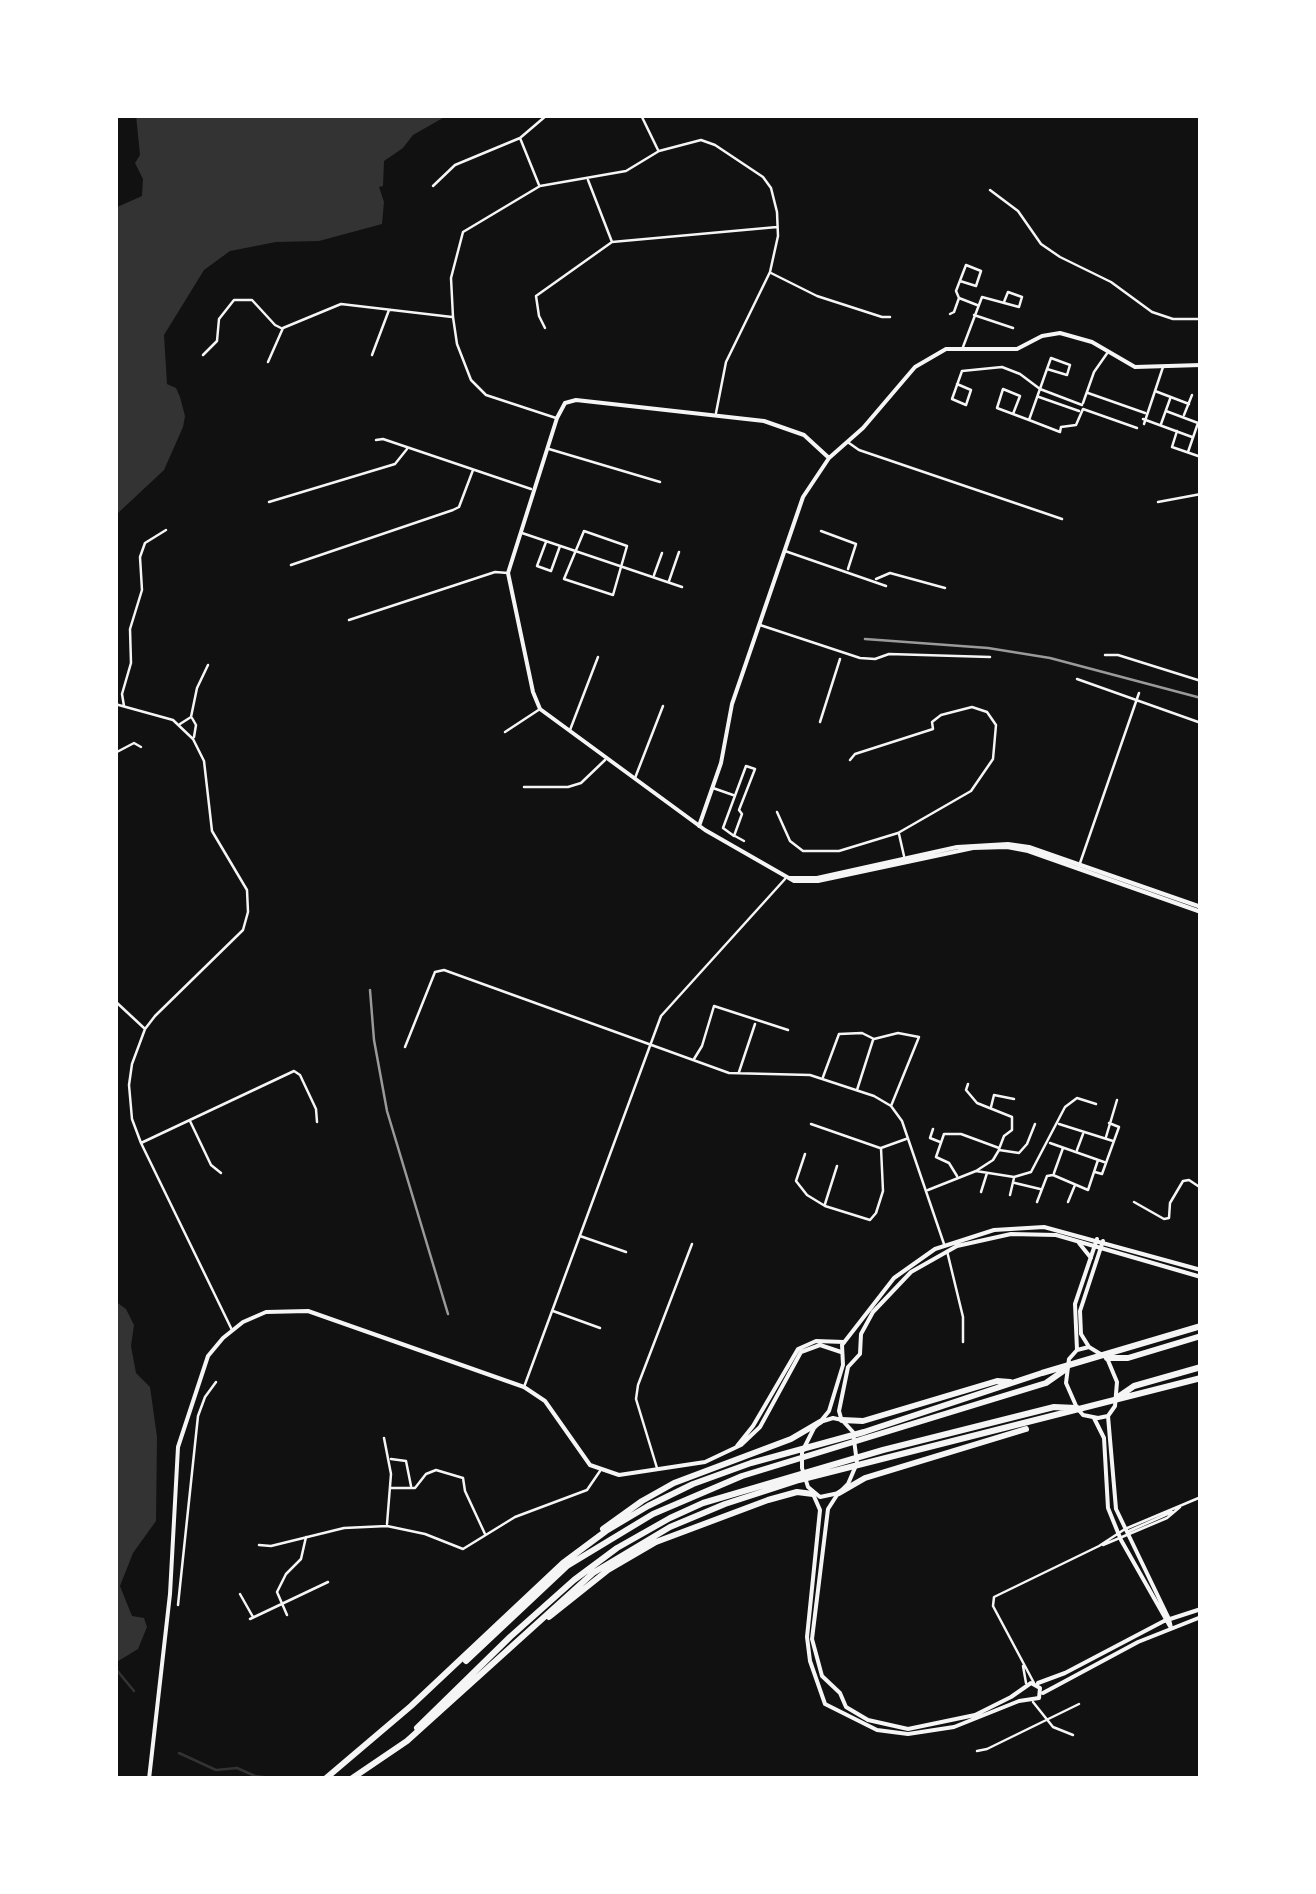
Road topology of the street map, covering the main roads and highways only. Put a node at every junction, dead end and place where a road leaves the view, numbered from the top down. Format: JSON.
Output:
{"nodes":[{"id":1,"x":1201,"y":1326,"type":"edge"},
{"id":2,"x":1201,"y":1336,"type":"edge"},
{"id":3,"x":1108,"y":1358,"type":"road end"},
{"id":4,"x":1201,"y":1368,"type":"edge"},
{"id":5,"x":1066,"y":1370,"type":"road end"},
{"id":6,"x":1201,"y":1378,"type":"edge"},
{"id":7,"x":1016,"y":1382,"type":"junction"},
{"id":8,"x":1118,"y":1398,"type":"road end"},
{"id":9,"x":1077,"y":1408,"type":"road end"},
{"id":10,"x":1068,"y":1414,"type":"junction"},
{"id":11,"x":842,"y":1420,"type":"road end"},
{"id":12,"x":820,"y":1422,"type":"road end"},
{"id":13,"x":811,"y":1490,"type":"road end"},
{"id":14,"x":839,"y":1492,"type":"road end"},
{"id":15,"x":583,"y":1548,"type":"junction"},
{"id":16,"x":521,"y":1640,"type":"junction"},
{"id":17,"x":404,"y":1713,"type":"junction"},
{"id":18,"x":408,"y":1741,"type":"junction"},
{"id":19,"x":325,"y":1779,"type":"edge"},
{"id":20,"x":351,"y":1779,"type":"edge"}],
"edges":[{"from":1,"to":7,"type":"highway"},
{"from":2,"to":3,"type":"highway"},
{"from":4,"to":8,"type":"highway"},
{"from":5,"to":17,"type":"highway"},
{"from":6,"to":10,"type":"highway"},
{"from":7,"to":11,"type":"highway"},
{"from":7,"to":15,"type":"highway"},
{"from":9,"to":18,"type":"highway"},
{"from":10,"to":14,"type":"highway"},
{"from":10,"to":16,"type":"highway"},
{"from":12,"to":15,"type":"highway"},
{"from":13,"to":16,"type":"highway"},
{"from":15,"to":17,"type":"highway"},
{"from":16,"to":18,"type":"highway"},
{"from":17,"to":19,"type":"highway"},
{"from":18,"to":20,"type":"highway"}]}
